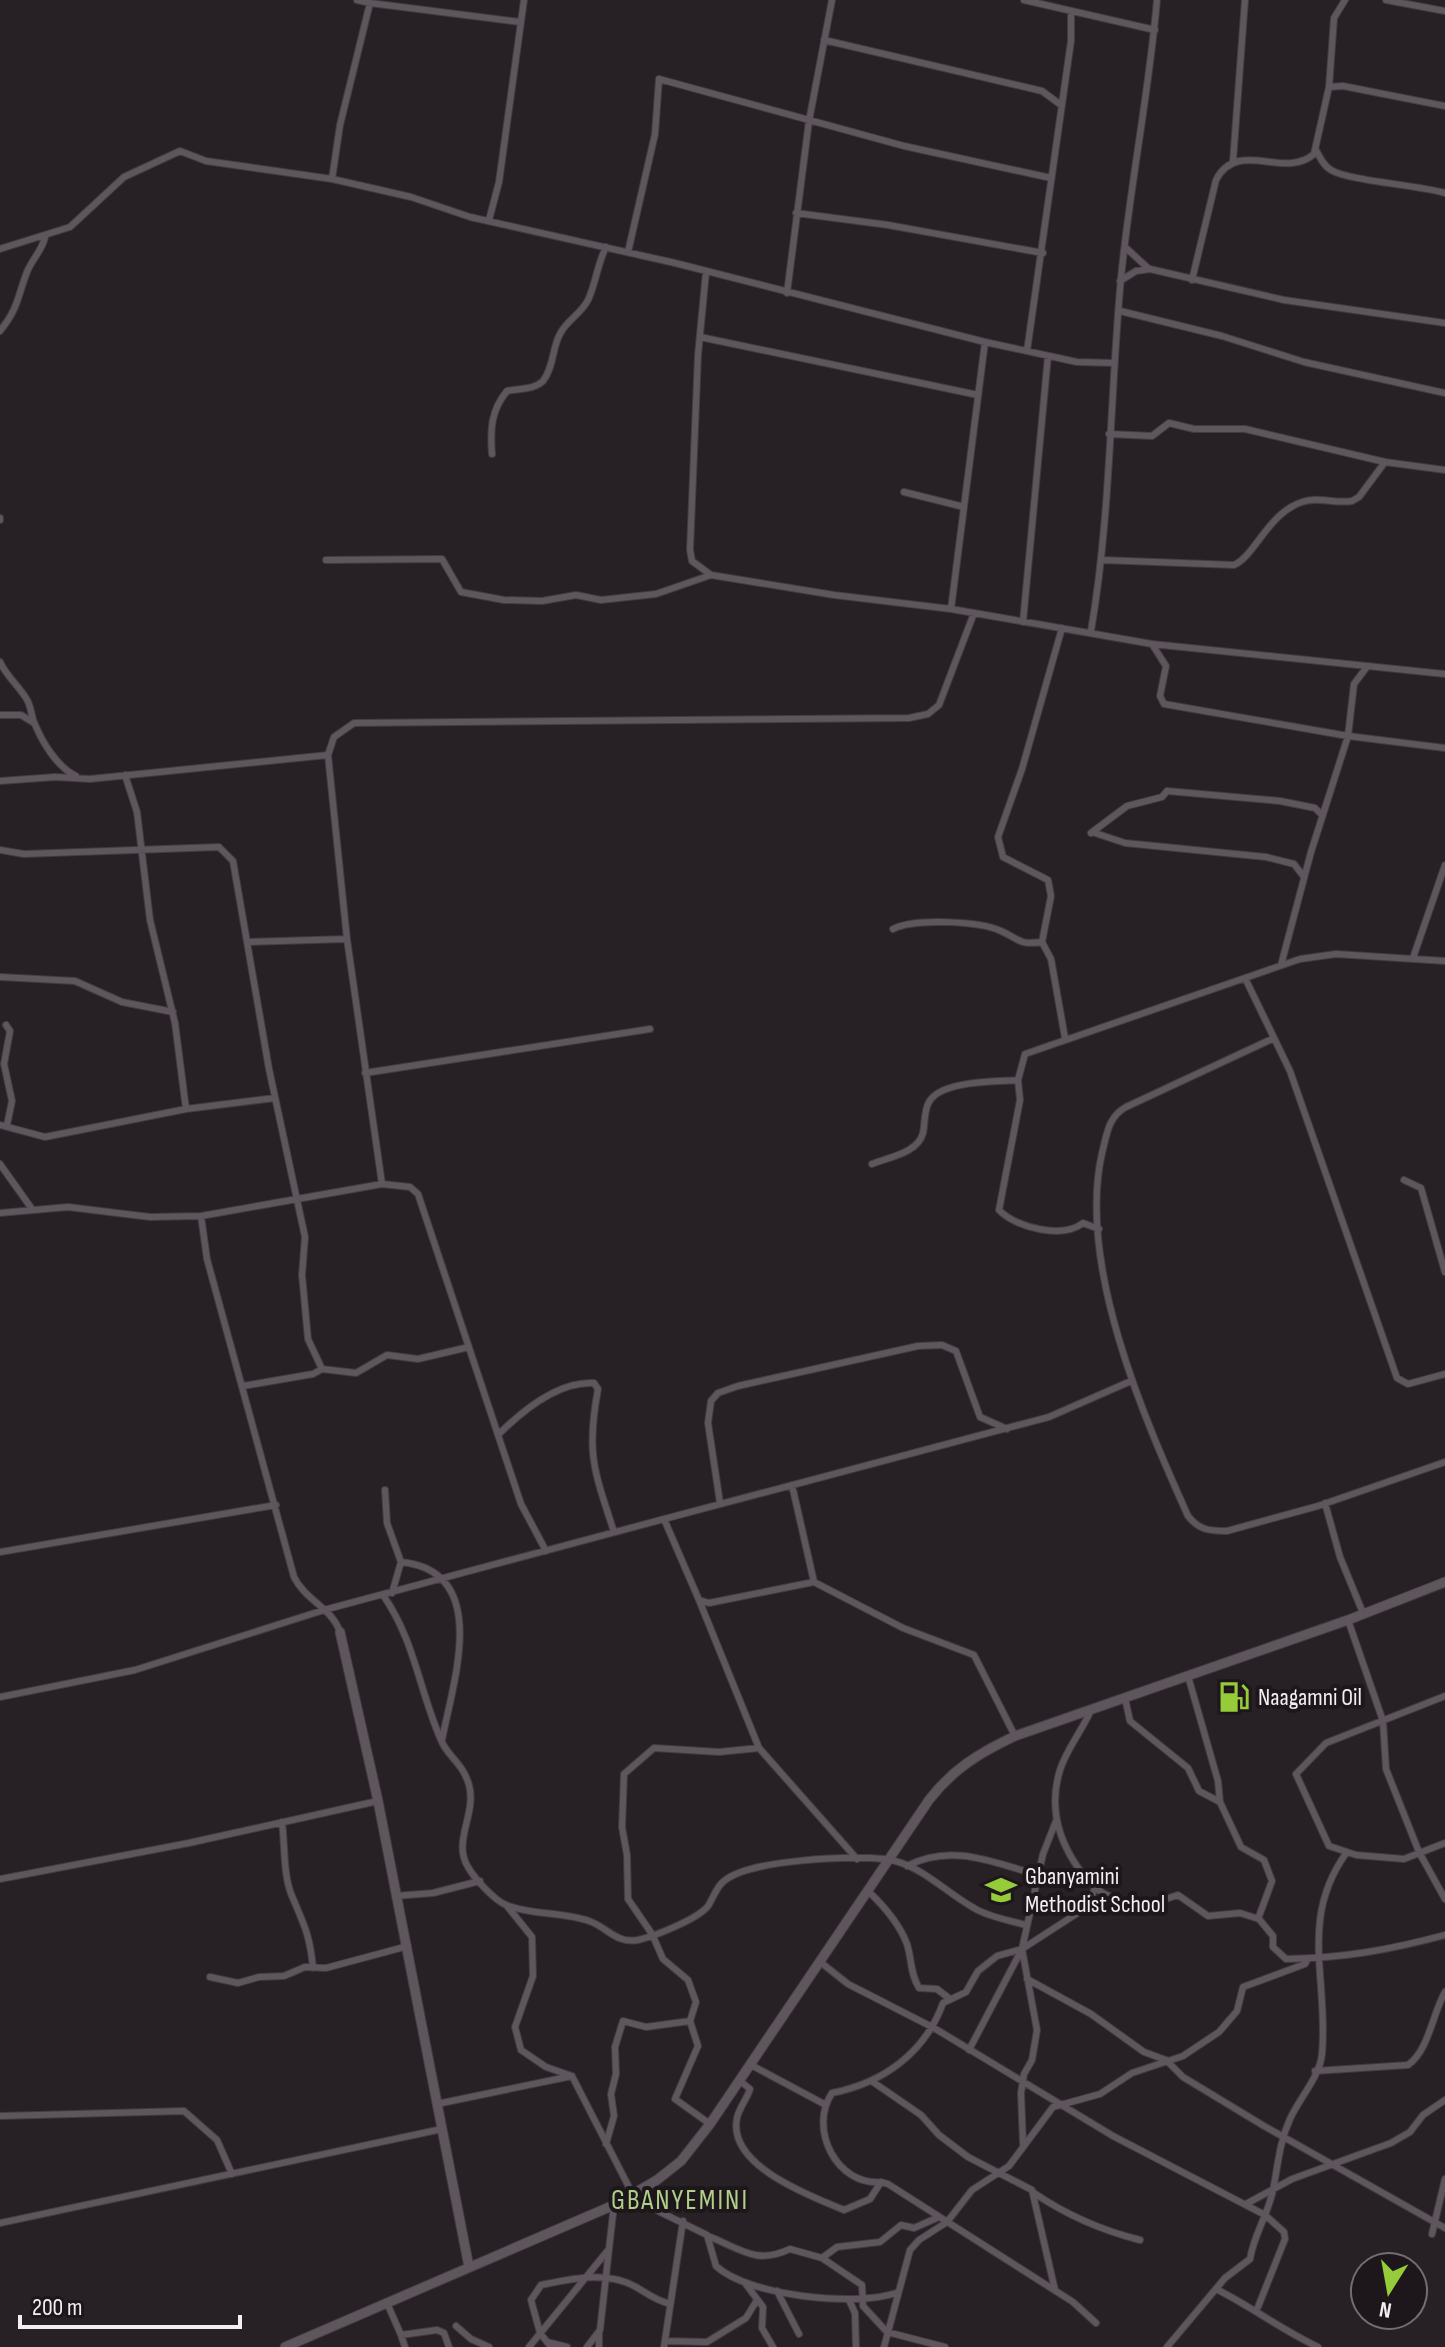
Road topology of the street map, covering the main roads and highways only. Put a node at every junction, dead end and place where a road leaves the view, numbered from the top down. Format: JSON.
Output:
{"nodes":[{"id":1,"x":1445,"y":1582,"type":"edge"},
{"id":2,"x":340,"y":1632,"type":"road end"},
{"id":3,"x":469,"y":2267,"type":"junction"},
{"id":4,"x":300,"y":2344,"type":"edge"},
{"id":5,"x":285,"y":2347,"type":"edge"}],
"edges":[{"from":1,"to":3,"type":"main road"},
{"from":2,"to":3,"type":"main road"},
{"from":3,"to":4,"type":"main road"},
{"from":4,"to":5,"type":"main road"}]}
